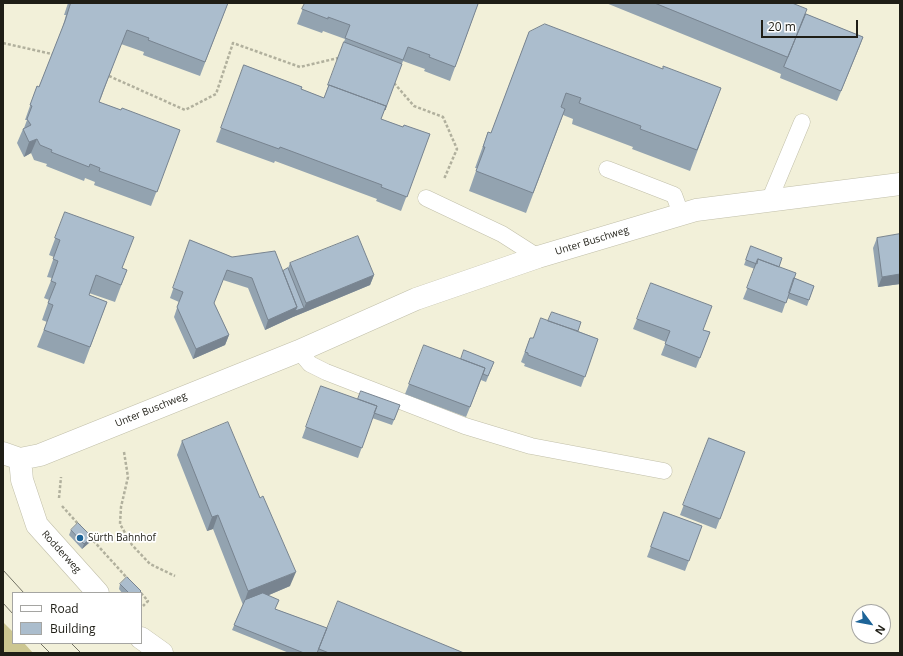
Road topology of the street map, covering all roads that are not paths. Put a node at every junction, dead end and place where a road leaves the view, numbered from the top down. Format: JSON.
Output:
{"nodes":[{"id":1,"x":802,"y":122,"type":"dead end"},
{"id":2,"x":607,"y":169,"type":"dead end"},
{"id":3,"x":900,"y":184,"type":"edge"},
{"id":4,"x":426,"y":198,"type":"dead end"},
{"id":5,"x":769,"y":201,"type":"junction"},
{"id":6,"x":681,"y":214,"type":"junction"},
{"id":7,"x":538,"y":257,"type":"junction"},
{"id":8,"x":299,"y":351,"type":"junction"},
{"id":9,"x":12,"y":456,"type":"edge"},
{"id":10,"x":664,"y":472,"type":"dead end"},
{"id":11,"x":97,"y":592,"type":"edge"},
{"id":12,"x":142,"y":639,"type":"edge"},
{"id":13,"x":162,"y":653,"type":"edge"}],
"edges":[{"from":1,"to":5,"type":"lane"},
{"from":2,"to":6,"type":"lane"},
{"from":3,"to":5,"type":"street","name":"Unter Buschweg"},
{"from":4,"to":7,"type":"lane"},
{"from":5,"to":6,"type":"street","name":"Unter Buschweg"},
{"from":6,"to":7,"type":"street","name":"Unter Buschweg"},
{"from":7,"to":8,"type":"street","name":"Unter Buschweg"},
{"from":8,"to":9,"type":"street","name":"Unter Buschweg"},
{"from":8,"to":10,"type":"lane"},
{"from":9,"to":11,"type":"street","name":"Rodderweg"},
{"from":12,"to":13,"type":"street"}]}
